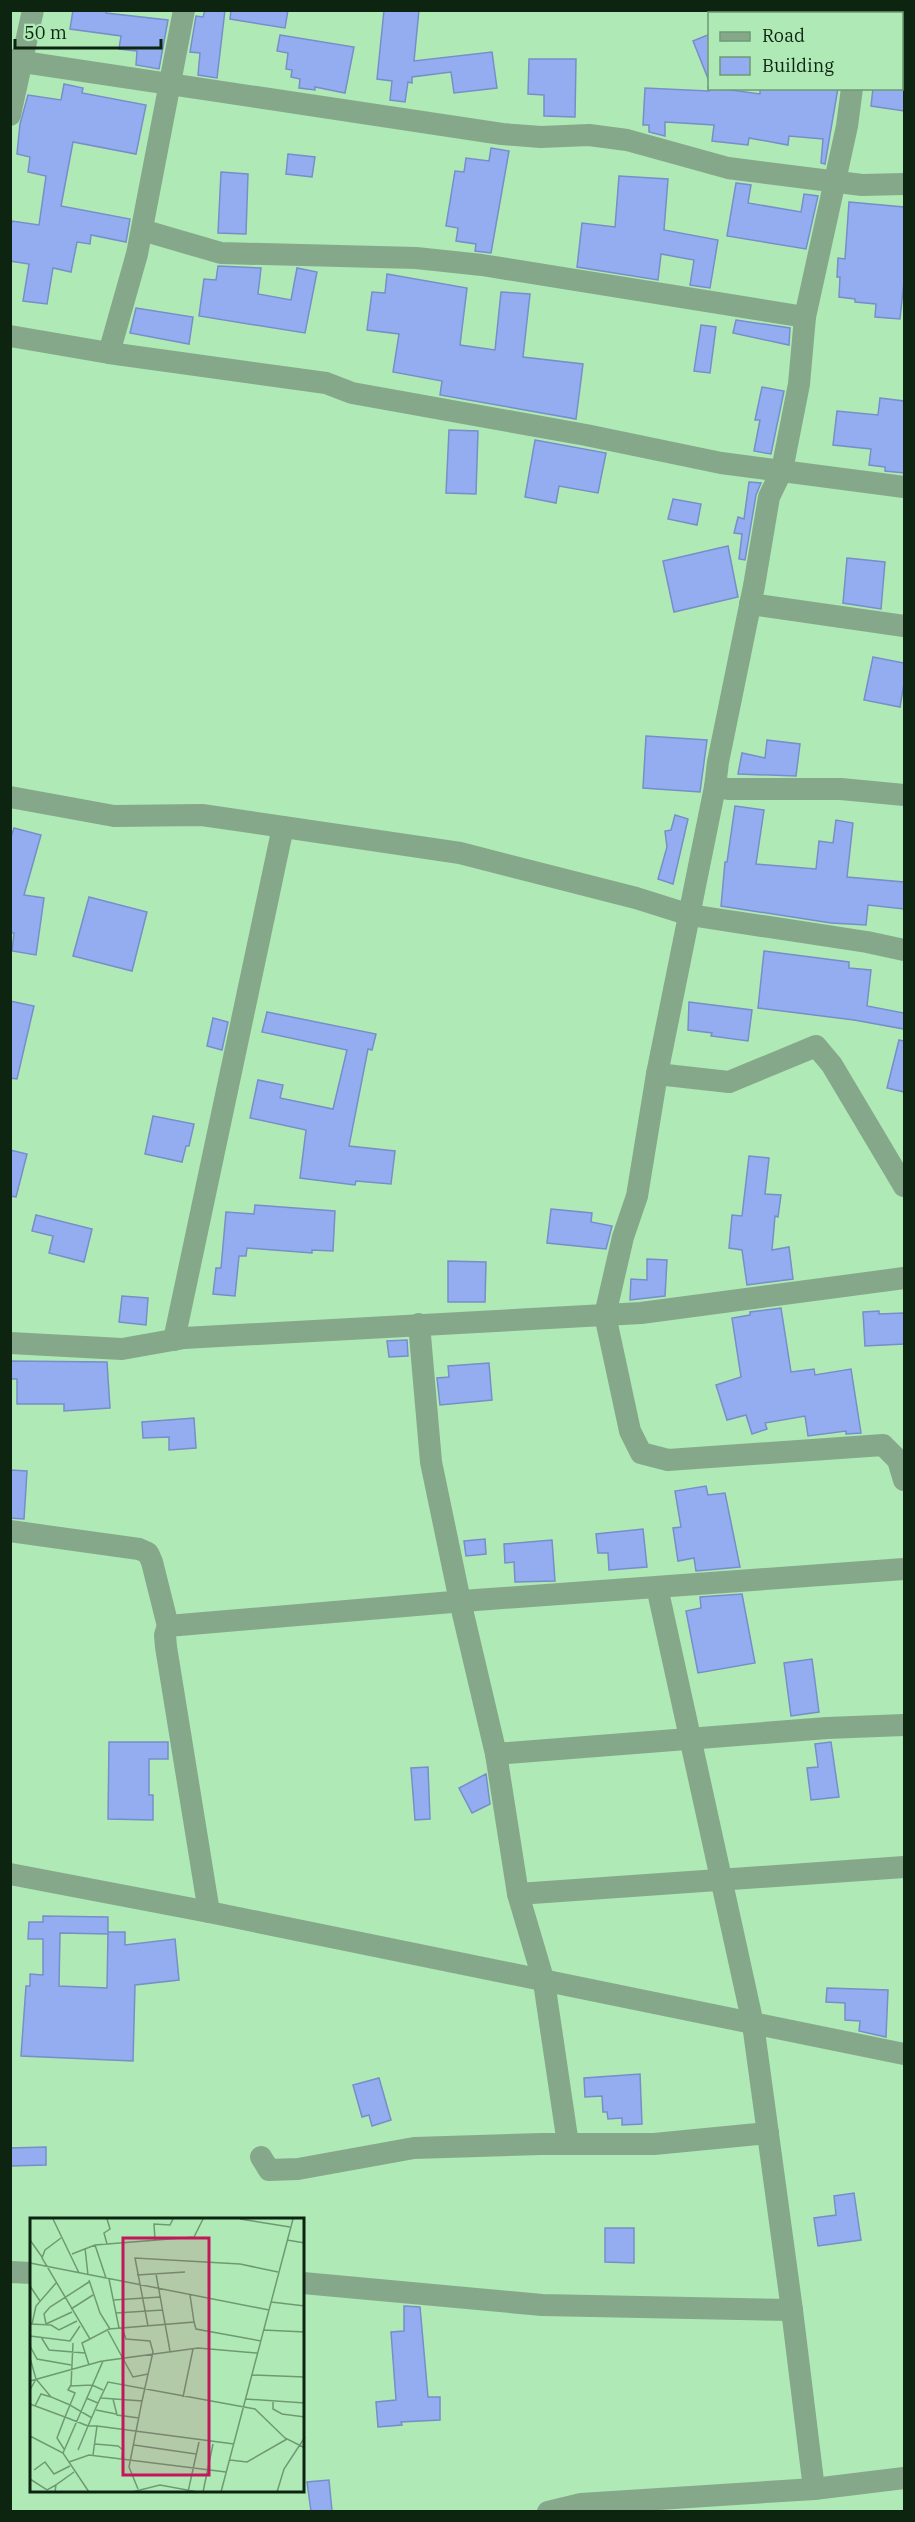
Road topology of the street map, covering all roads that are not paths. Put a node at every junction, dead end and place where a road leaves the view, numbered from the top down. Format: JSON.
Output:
{"nodes":[{"id":1,"x":33,"y":10,"type":"edge"},
{"id":2,"x":184,"y":10,"type":"edge"},
{"id":3,"x":16,"y":60,"type":"edge"},
{"id":4,"x":168,"y":85,"type":"junction"},
{"id":5,"x":852,"y":90,"type":"edge"},
{"id":6,"x":10,"y":115,"type":"edge"},
{"id":7,"x":835,"y":182,"type":"junction"},
{"id":8,"x":904,"y":184,"type":"edge"},
{"id":9,"x":142,"y":230,"type":"junction"},
{"id":10,"x":805,"y":317,"type":"junction"},
{"id":11,"x":10,"y":336,"type":"edge"},
{"id":12,"x":110,"y":353,"type":"junction"},
{"id":13,"x":783,"y":470,"type":"junction"},
{"id":14,"x":904,"y":487,"type":"edge"},
{"id":15,"x":750,"y":604,"type":"junction"},
{"id":16,"x":904,"y":626,"type":"edge"},
{"id":17,"x":715,"y":787,"type":"junction"},
{"id":18,"x":904,"y":795,"type":"edge"},
{"id":19,"x":10,"y":797,"type":"edge"},
{"id":20,"x":283,"y":827,"type":"junction"},
{"id":21,"x":690,"y":915,"type":"junction"},
{"id":22,"x":904,"y":950,"type":"edge"},
{"id":23,"x":657,"y":1074,"type":"junction"},
{"id":24,"x":904,"y":1186,"type":"edge"},
{"id":25,"x":904,"y":1278,"type":"edge"},
{"id":26,"x":605,"y":1315,"type":"junction"},
{"id":27,"x":419,"y":1324,"type":"junction"},
{"id":28,"x":174,"y":1340,"type":"junction"},
{"id":29,"x":10,"y":1343,"type":"edge"},
{"id":30,"x":904,"y":1480,"type":"edge"},
{"id":31,"x":10,"y":1531,"type":"edge"},
{"id":32,"x":904,"y":1569,"type":"edge"},
{"id":33,"x":657,"y":1587,"type":"junction"},
{"id":34,"x":460,"y":1601,"type":"junction"},
{"id":35,"x":168,"y":1626,"type":"junction"},
{"id":36,"x":904,"y":1725,"type":"edge"},
{"id":37,"x":691,"y":1738,"type":"junction"},
{"id":38,"x":496,"y":1754,"type":"junction"},
{"id":39,"x":904,"y":1867,"type":"edge"},
{"id":40,"x":10,"y":1874,"type":"edge"},
{"id":41,"x":721,"y":1880,"type":"junction"},
{"id":42,"x":518,"y":1894,"type":"junction"},
{"id":43,"x":209,"y":1912,"type":"junction"},
{"id":44,"x":544,"y":1982,"type":"junction"},
{"id":45,"x":753,"y":2024,"type":"junction"},
{"id":46,"x":904,"y":2054,"type":"edge"},
{"id":47,"x":768,"y":2133,"type":"junction"},
{"id":48,"x":568,"y":2144,"type":"junction"},
{"id":49,"x":261,"y":2157,"type":"dead end"},
{"id":50,"x":10,"y":2272,"type":"edge"},
{"id":51,"x":30,"y":2273,"type":"edge"},
{"id":52,"x":304,"y":2283,"type":"edge"},
{"id":53,"x":792,"y":2310,"type":"junction"},
{"id":54,"x":904,"y":2478,"type":"edge"},
{"id":55,"x":814,"y":2489,"type":"junction"},
{"id":56,"x":582,"y":2508,"type":"edge"},
{"id":57,"x":548,"y":2511,"type":"edge"}],
"edges":[{"from":1,"to":3,"type":"street"},
{"from":2,"to":4,"type":"street"},
{"from":3,"to":4,"type":"street"},
{"from":3,"to":6,"type":"street"},
{"from":4,"to":7,"type":"street"},
{"from":4,"to":9,"type":"street"},
{"from":5,"to":7,"type":"street"},
{"from":7,"to":8,"type":"street"},
{"from":7,"to":10,"type":"street"},
{"from":9,"to":10,"type":"street"},
{"from":9,"to":12,"type":"street"},
{"from":10,"to":13,"type":"street"},
{"from":11,"to":12,"type":"street"},
{"from":12,"to":13,"type":"street"},
{"from":13,"to":14,"type":"street"},
{"from":13,"to":15,"type":"street"},
{"from":15,"to":16,"type":"street"},
{"from":15,"to":17,"type":"street"},
{"from":17,"to":18,"type":"street"},
{"from":17,"to":21,"type":"street"},
{"from":19,"to":20,"type":"street"},
{"from":20,"to":21,"type":"street"},
{"from":20,"to":28,"type":"street"},
{"from":21,"to":22,"type":"street"},
{"from":21,"to":23,"type":"street"},
{"from":23,"to":24,"type":"street"},
{"from":23,"to":26,"type":"street"},
{"from":25,"to":26,"type":"street"},
{"from":26,"to":27,"type":"street"},
{"from":26,"to":30,"type":"street"},
{"from":27,"to":28,"type":"street"},
{"from":27,"to":34,"type":"street"},
{"from":28,"to":29,"type":"street"},
{"from":31,"to":35,"type":"street"},
{"from":32,"to":33,"type":"street"},
{"from":33,"to":34,"type":"street"},
{"from":33,"to":37,"type":"street"},
{"from":34,"to":35,"type":"street"},
{"from":34,"to":38,"type":"street"},
{"from":35,"to":43,"type":"street"},
{"from":36,"to":37,"type":"street"},
{"from":37,"to":38,"type":"street"},
{"from":37,"to":41,"type":"street"},
{"from":38,"to":42,"type":"street"},
{"from":39,"to":41,"type":"street"},
{"from":40,"to":43,"type":"street"},
{"from":41,"to":42,"type":"street"},
{"from":41,"to":45,"type":"street"},
{"from":42,"to":44,"type":"street"},
{"from":43,"to":44,"type":"street"},
{"from":44,"to":45,"type":"street"},
{"from":44,"to":48,"type":"street"},
{"from":45,"to":46,"type":"street"},
{"from":45,"to":47,"type":"street"},
{"from":47,"to":48,"type":"street"},
{"from":47,"to":53,"type":"street"},
{"from":48,"to":49,"type":"street"},
{"from":50,"to":51,"type":"street"},
{"from":52,"to":53,"type":"street"},
{"from":53,"to":55,"type":"street"},
{"from":54,"to":55,"type":"street"},
{"from":55,"to":56,"type":"street"},
{"from":56,"to":57,"type":"street"}]}
